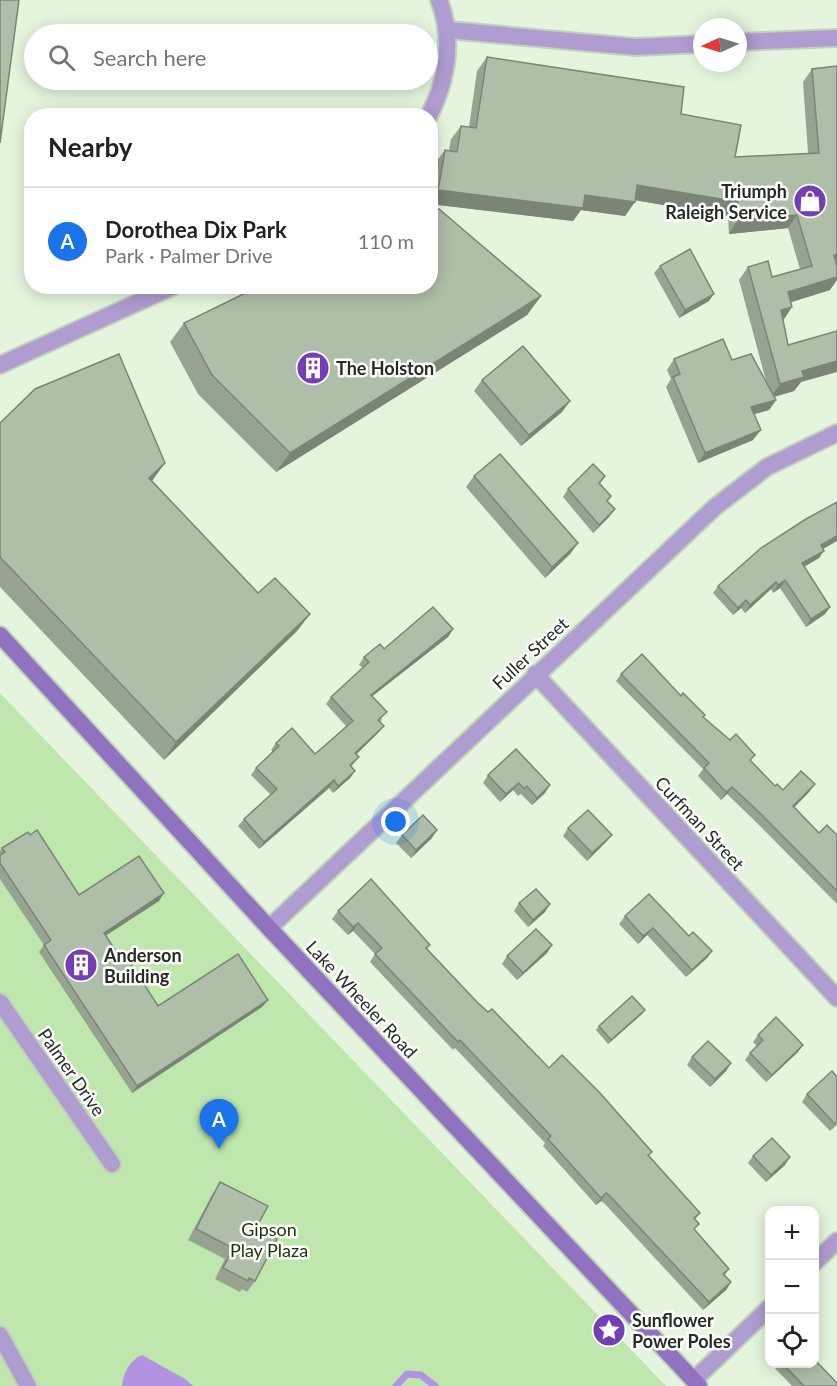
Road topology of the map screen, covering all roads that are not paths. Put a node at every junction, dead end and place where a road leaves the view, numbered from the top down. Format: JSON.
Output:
{"nodes":[{"id":1,"x":440,"y":0,"type":"edge"},
{"id":2,"x":448,"y":30,"type":"junction"},
{"id":3,"x":837,"y":38,"type":"edge"},
{"id":4,"x":747,"y":42,"type":"edge"},
{"id":5,"x":693,"y":44,"type":"edge"},
{"id":6,"x":432,"y":108,"type":"edge"},
{"id":7,"x":156,"y":294,"type":"edge"},
{"id":8,"x":0,"y":365,"type":"edge"},
{"id":9,"x":837,"y":433,"type":"edge"},
{"id":10,"x":0,"y":635,"type":"edge"},
{"id":11,"x":535,"y":674,"type":"junction"},
{"id":12,"x":269,"y":928,"type":"junction"},
{"id":13,"x":837,"y":998,"type":"edge"},
{"id":14,"x":0,"y":1002,"type":"edge"},
{"id":15,"x":112,"y":1164,"type":"dead end"},
{"id":16,"x":837,"y":1241,"type":"edge"},
{"id":17,"x":817,"y":1260,"type":"edge"},
{"id":18,"x":765,"y":1312,"type":"edge"},
{"id":19,"x":0,"y":1335,"type":"edge"},
{"id":20,"x":697,"y":1383,"type":"edge"},
{"id":21,"x":28,"y":1386,"type":"edge"}],
"edges":[{"from":1,"to":2,"type":"street"},
{"from":2,"to":5,"type":"street"},
{"from":2,"to":6,"type":"street"},
{"from":3,"to":4,"type":"street"},
{"from":7,"to":8,"type":"street"},
{"from":9,"to":11,"type":"street","name":"Fuller Street"},
{"from":10,"to":12,"type":"main road","name":"Lake Wheeler Road"},
{"from":11,"to":12,"type":"street","name":"Fuller Street"},
{"from":11,"to":13,"type":"street","name":"Curfman Street"},
{"from":12,"to":20,"type":"main road","name":"Lake Wheeler Road"},
{"from":14,"to":15,"type":"street","name":"Palmer Drive"},
{"from":16,"to":17,"type":"street"},
{"from":18,"to":20,"type":"street"},
{"from":19,"to":21,"type":"street"}]}
